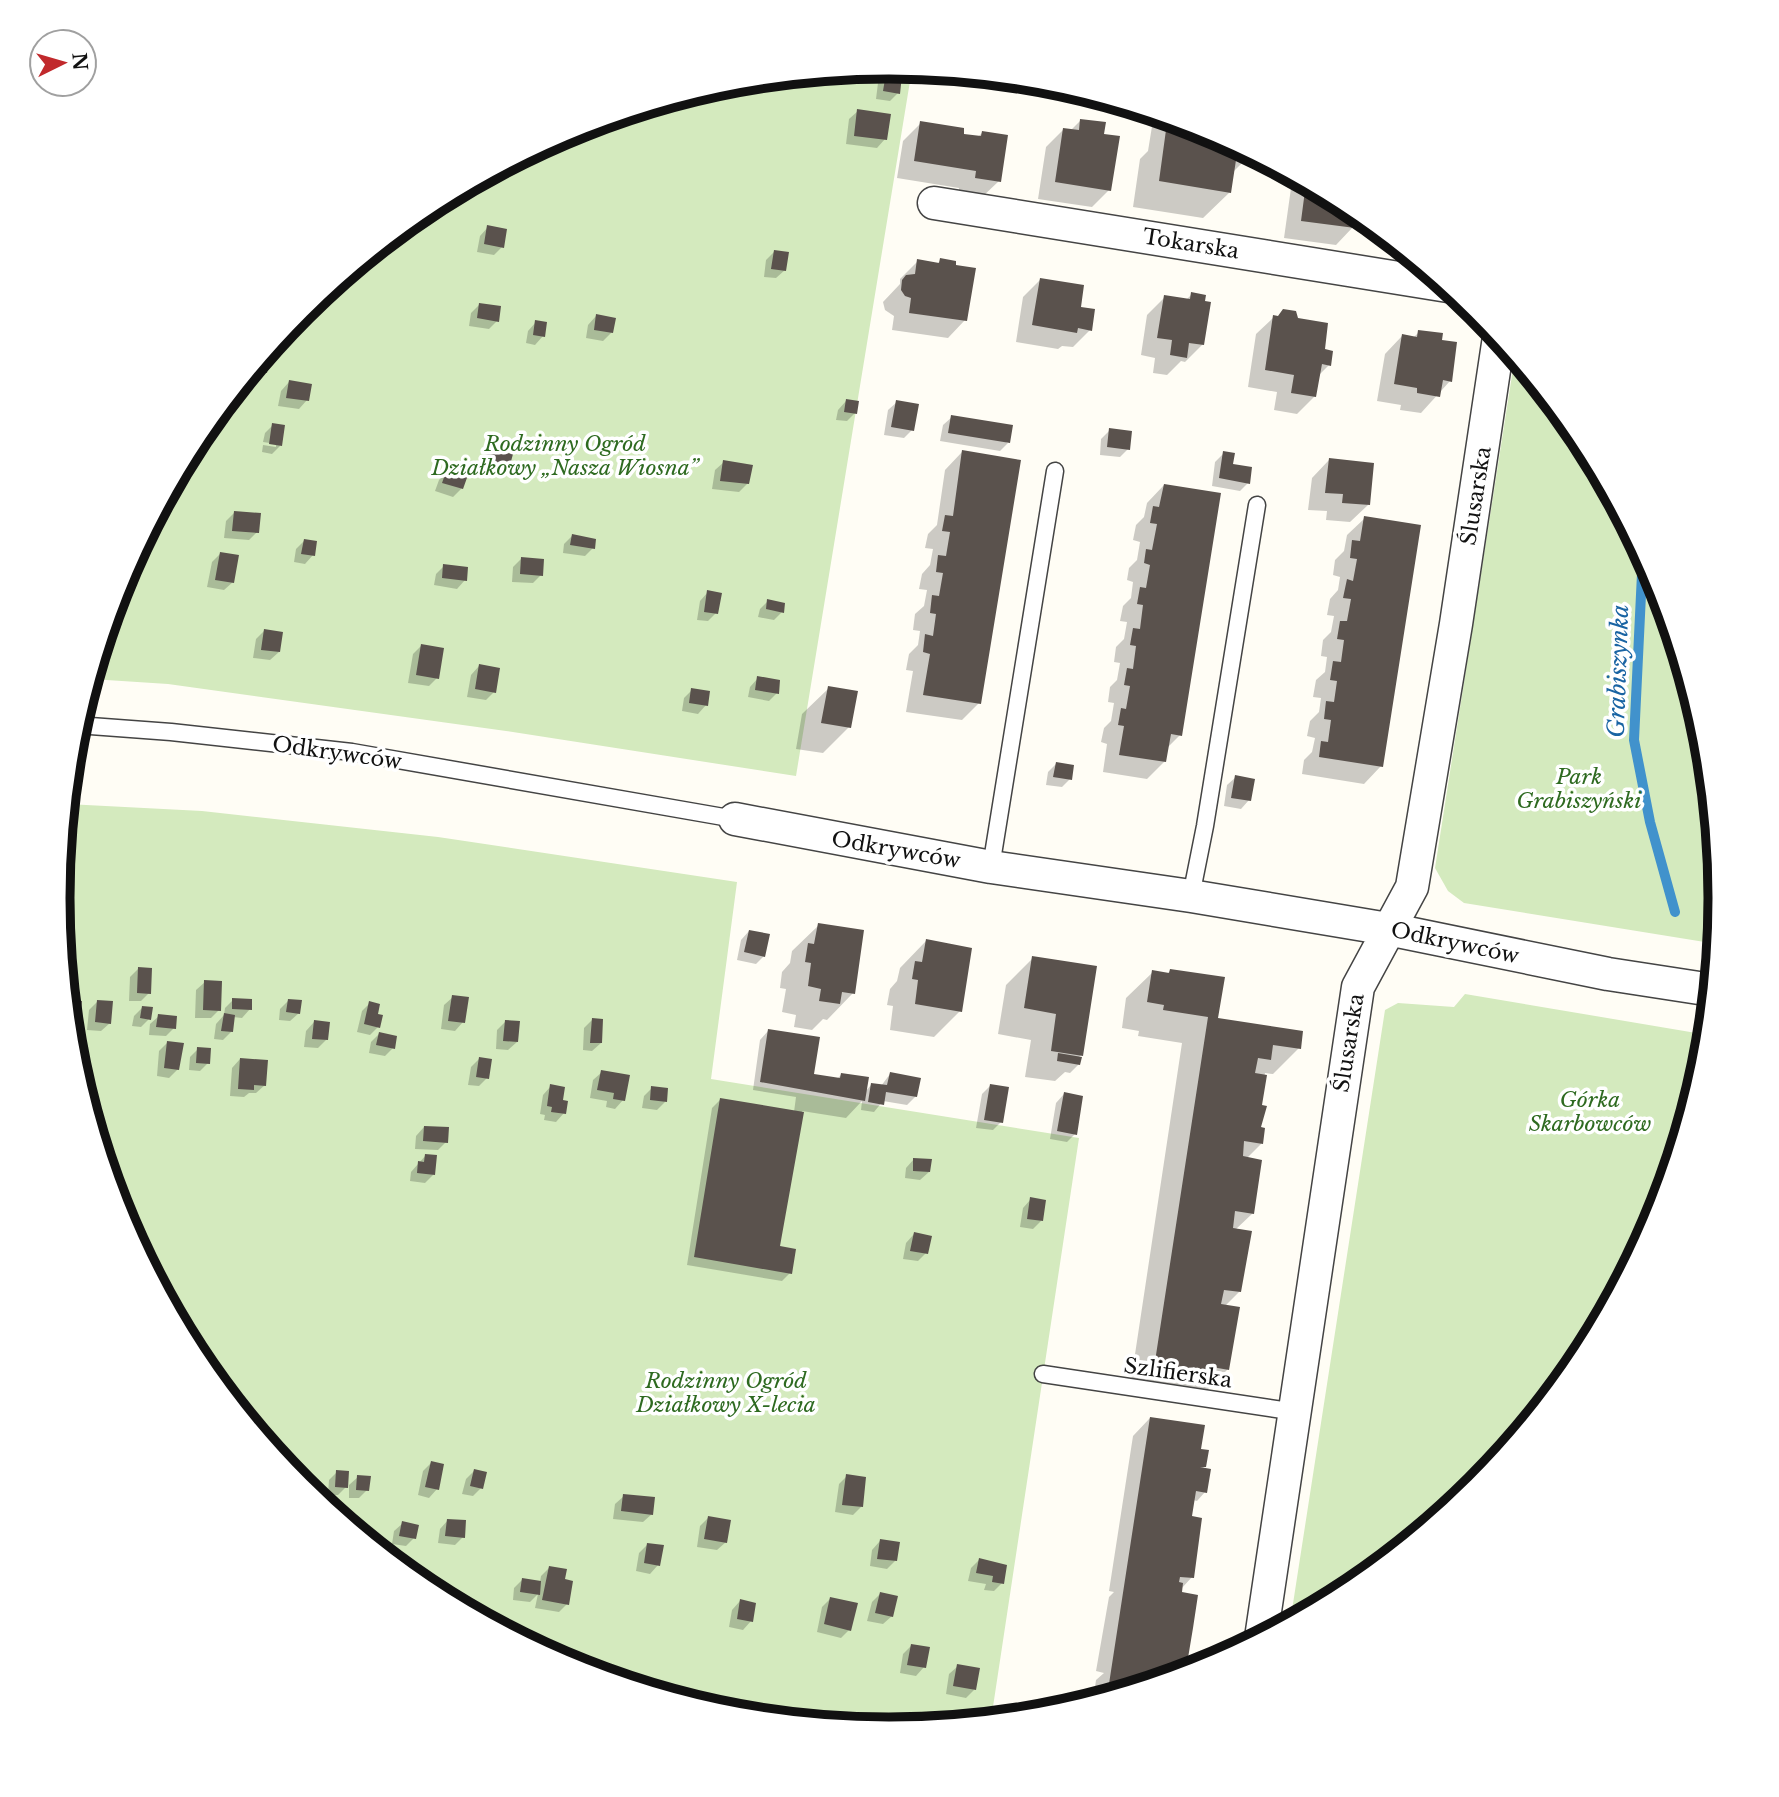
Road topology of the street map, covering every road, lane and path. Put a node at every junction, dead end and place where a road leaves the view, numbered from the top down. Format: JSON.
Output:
{"nodes":[{"id":1,"x":934,"y":203,"type":"dead end"},
{"id":2,"x":1431,"y":283,"type":"edge"},
{"id":3,"x":1497,"y":349,"type":"edge"},
{"id":4,"x":1055,"y":471,"type":"dead end"},
{"id":5,"x":1257,"y":505,"type":"dead end"},
{"id":6,"x":89,"y":726,"type":"edge"},
{"id":7,"x":735,"y":819,"type":"joint"},
{"id":8,"x":991,"y":867,"type":"junction"},
{"id":9,"x":1191,"y":896,"type":"junction"},
{"id":10,"x":1388,"y":929,"type":"junction"},
{"id":11,"x":1704,"y":989,"type":"edge"},
{"id":12,"x":1049,"y":1375,"type":"dead end"},
{"id":13,"x":1296,"y":1412,"type":"junction"},
{"id":14,"x":1263,"y":1627,"type":"edge"}],
"edges":[{"from":1,"to":2,"type":"street","name":"Tokarska"},
{"from":3,"to":10,"type":"street","name":"Ślusarska"},
{"from":4,"to":8,"type":"lane"},
{"from":5,"to":9,"type":"lane"},
{"from":6,"to":7,"type":"lane","name":"Odkrywców"},
{"from":7,"to":8,"type":"street","name":"Odkrywców"},
{"from":8,"to":9,"type":"street","name":"Odkrywców"},
{"from":9,"to":10,"type":"street","name":"Odkrywców"},
{"from":10,"to":11,"type":"street","name":"Odkrywców"},
{"from":10,"to":13,"type":"street","name":"Ślusarska"},
{"from":12,"to":13,"type":"lane","name":"Szlifierska"},
{"from":13,"to":14,"type":"street","name":"Ślusarska"}]}
